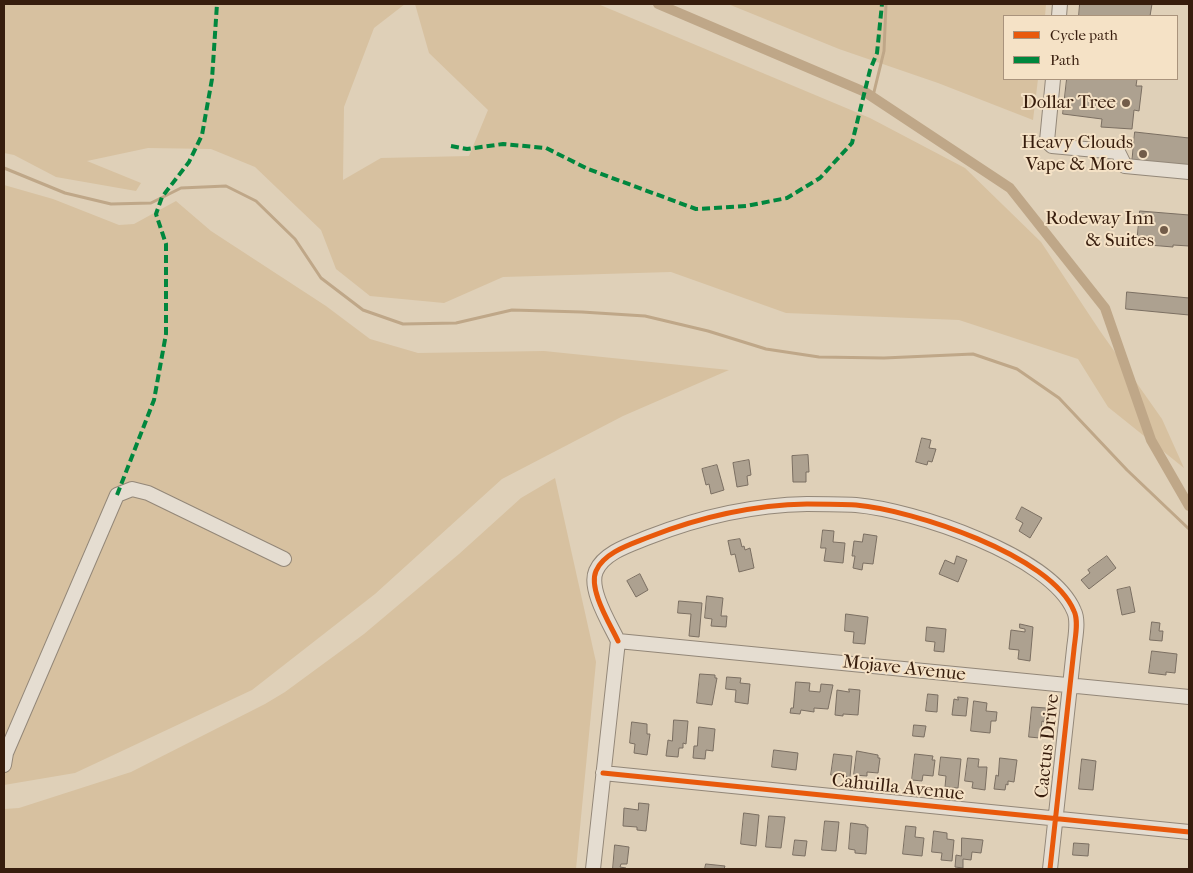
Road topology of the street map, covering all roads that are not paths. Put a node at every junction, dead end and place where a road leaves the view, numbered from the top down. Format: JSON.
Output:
{"nodes":[{"id":1,"x":1053,"y":80,"type":"edge"},
{"id":2,"x":1189,"y":172,"type":"edge"},
{"id":3,"x":284,"y":559,"type":"dead end"},
{"id":4,"x":618,"y":641,"type":"junction"},
{"id":5,"x":1070,"y":686,"type":"junction"},
{"id":6,"x":1189,"y":697,"type":"edge"},
{"id":7,"x":4,"y":765,"type":"edge"},
{"id":8,"x":603,"y":773,"type":"junction"},
{"id":9,"x":1056,"y":819,"type":"junction"},
{"id":10,"x":1189,"y":832,"type":"edge"},
{"id":11,"x":593,"y":869,"type":"edge"},
{"id":12,"x":1050,"y":869,"type":"edge"}],
"edges":[{"from":1,"to":2,"type":"street"},
{"from":3,"to":7,"type":"street"},
{"from":4,"to":5,"type":"street","name":"Mojave Avenue"},
{"from":4,"to":5,"type":"street","name":"Cactus Drive"},
{"from":4,"to":8,"type":"street"},
{"from":5,"to":6,"type":"street","name":"Mojave Avenue"},
{"from":5,"to":9,"type":"street","name":"Cactus Drive"},
{"from":8,"to":9,"type":"street","name":"Cahuilla Avenue"},
{"from":8,"to":11,"type":"street"},
{"from":9,"to":10,"type":"street","name":"Cahuilla Avenue"},
{"from":9,"to":12,"type":"street","name":"Cactus Drive"}]}
